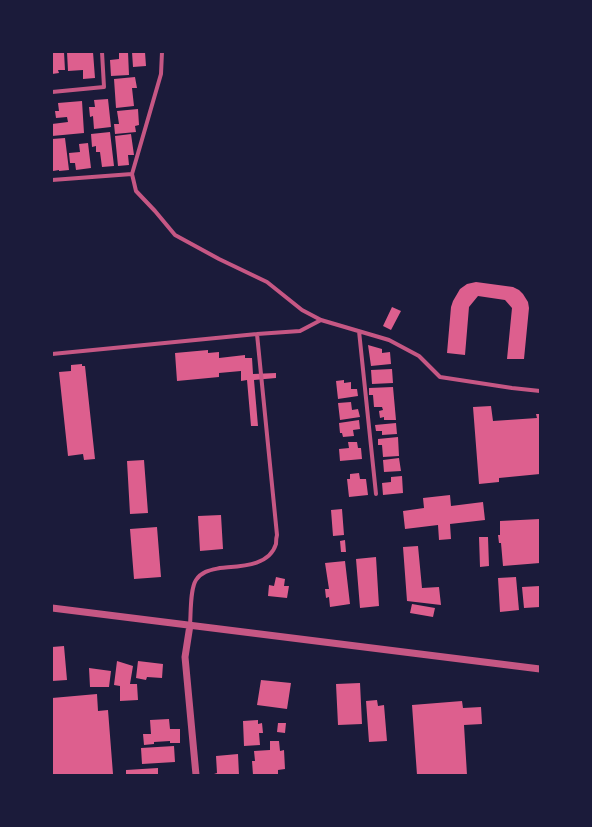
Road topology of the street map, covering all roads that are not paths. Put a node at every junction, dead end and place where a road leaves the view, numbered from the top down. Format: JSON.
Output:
{"nodes":[{"id":1,"x":102,"y":52,"type":"edge"},
{"id":2,"x":162,"y":52,"type":"edge"},
{"id":3,"x":52,"y":92,"type":"edge"},
{"id":4,"x":132,"y":174,"type":"junction"},
{"id":5,"x":52,"y":180,"type":"edge"},
{"id":6,"x":321,"y":320,"type":"junction"},
{"id":7,"x":359,"y":331,"type":"junction"},
{"id":8,"x":257,"y":334,"type":"junction"},
{"id":9,"x":52,"y":354,"type":"edge"},
{"id":10,"x":540,"y":391,"type":"edge"},
{"id":11,"x":376,"y":494,"type":"dead end"},
{"id":12,"x":52,"y":608,"type":"edge"},
{"id":13,"x":190,"y":625,"type":"junction"},
{"id":14,"x":540,"y":669,"type":"edge"},
{"id":15,"x":196,"y":775,"type":"edge"}],
"edges":[{"from":1,"to":3,"type":"street"},
{"from":2,"to":4,"type":"street"},
{"from":4,"to":5,"type":"street"},
{"from":4,"to":6,"type":"street"},
{"from":6,"to":7,"type":"street"},
{"from":6,"to":8,"type":"street"},
{"from":7,"to":10,"type":"street"},
{"from":7,"to":11,"type":"street"},
{"from":8,"to":9,"type":"street"},
{"from":8,"to":13,"type":"street"},
{"from":12,"to":13,"type":"street"},
{"from":13,"to":14,"type":"street"},
{"from":13,"to":15,"type":"street"}]}
